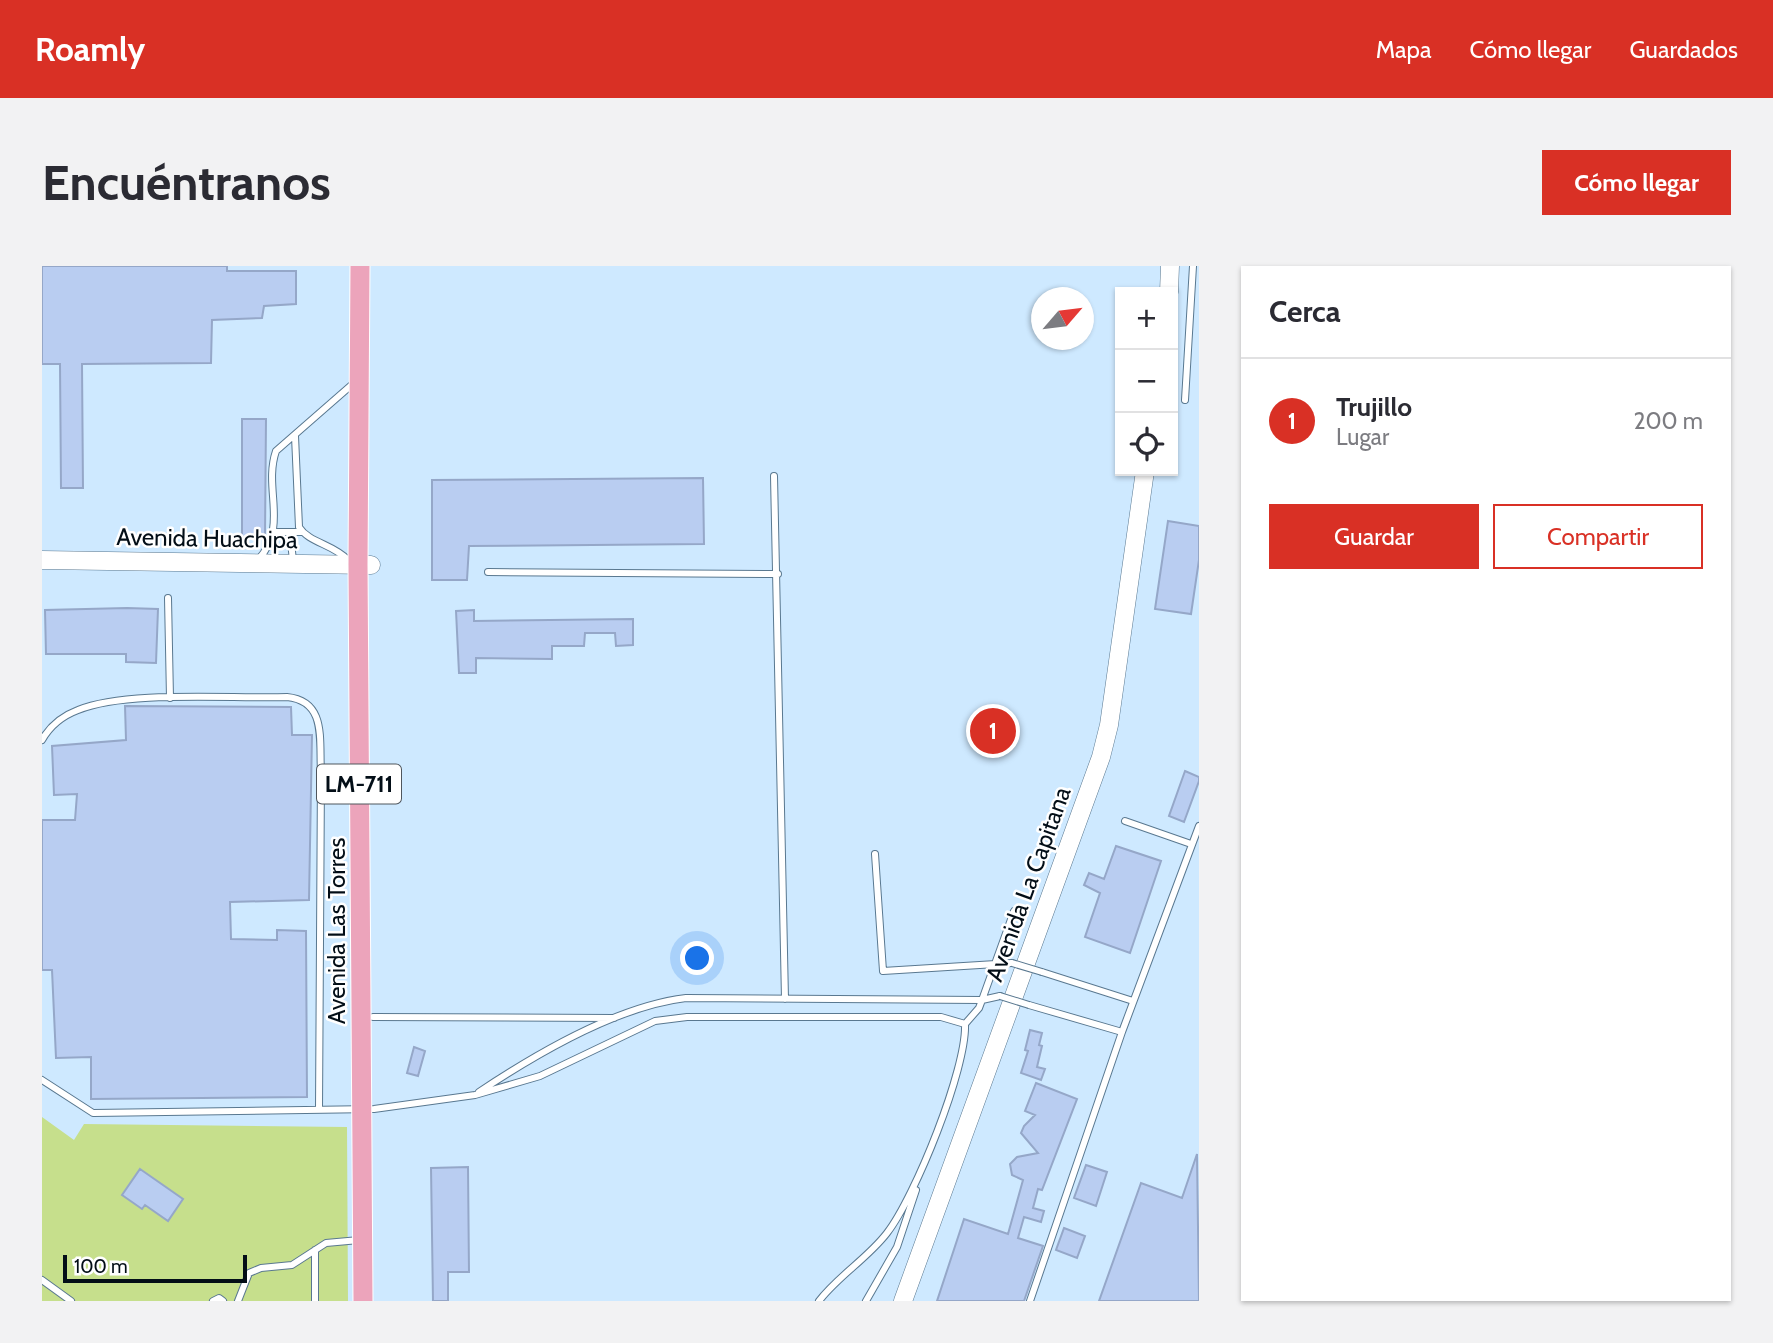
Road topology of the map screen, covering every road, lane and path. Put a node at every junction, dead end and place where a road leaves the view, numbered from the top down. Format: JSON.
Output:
{"nodes":[{"id":1,"x":360,"y":266,"type":"edge"},
{"id":2,"x":372,"y":266,"type":"edge"},
{"id":3,"x":1170,"y":266,"type":"edge"},
{"id":4,"x":1193,"y":266,"type":"edge"},
{"id":5,"x":1169,"y":287,"type":"edge"},
{"id":6,"x":359,"y":378,"type":"junction"},
{"id":7,"x":1185,"y":400,"type":"dead end"},
{"id":8,"x":295,"y":436,"type":"junction"},
{"id":9,"x":774,"y":476,"type":"dead end"},
{"id":10,"x":1144,"y":476,"type":"edge"},
{"id":11,"x":274,"y":531,"type":"junction"},
{"id":12,"x":290,"y":532,"type":"junction"},
{"id":13,"x":302,"y":532,"type":"junction"},
{"id":14,"x":42,"y":560,"type":"edge"},
{"id":15,"x":255,"y":563,"type":"junction"},
{"id":16,"x":293,"y":564,"type":"junction"},
{"id":17,"x":360,"y":565,"type":"junction"},
{"id":18,"x":488,"y":572,"type":"dead end"},
{"id":19,"x":778,"y":574,"type":"junction"},
{"id":20,"x":168,"y":598,"type":"dead end"},
{"id":21,"x":170,"y":698,"type":"junction"},
{"id":22,"x":42,"y":740,"type":"edge"},
{"id":23,"x":1125,"y":821,"type":"dead end"},
{"id":24,"x":1199,"y":826,"type":"edge"},
{"id":25,"x":1191,"y":844,"type":"junction"},
{"id":26,"x":876,"y":854,"type":"dead end"},
{"id":27,"x":1014,"y":911,"type":"dead end"},
{"id":28,"x":995,"y":964,"type":"junction"},
{"id":29,"x":785,"y":999,"type":"junction"},
{"id":30,"x":982,"y":1000,"type":"junction"},
{"id":31,"x":1133,"y":1001,"type":"junction"},
{"id":32,"x":373,"y":1017,"type":"junction"},
{"id":33,"x":616,"y":1018,"type":"junction"},
{"id":34,"x":965,"y":1024,"type":"junction"},
{"id":35,"x":1122,"y":1032,"type":"junction"},
{"id":36,"x":42,"y":1080,"type":"edge"},
{"id":37,"x":475,"y":1096,"type":"junction"},
{"id":38,"x":368,"y":1109,"type":"junction"},
{"id":39,"x":319,"y":1110,"type":"junction"},
{"id":40,"x":918,"y":1181,"type":"junction"},
{"id":41,"x":362,"y":1239,"type":"junction"},
{"id":42,"x":315,"y":1250,"type":"junction"},
{"id":43,"x":42,"y":1280,"type":"edge"},
{"id":44,"x":71,"y":1301,"type":"edge"},
{"id":45,"x":213,"y":1301,"type":"edge"},
{"id":46,"x":223,"y":1301,"type":"edge"},
{"id":47,"x":238,"y":1301,"type":"edge"},
{"id":48,"x":314,"y":1301,"type":"edge"},
{"id":49,"x":363,"y":1301,"type":"edge"},
{"id":50,"x":376,"y":1301,"type":"edge"},
{"id":51,"x":819,"y":1301,"type":"edge"},
{"id":52,"x":866,"y":1301,"type":"edge"},
{"id":53,"x":903,"y":1301,"type":"edge"},
{"id":54,"x":1031,"y":1301,"type":"edge"}],
"edges":[{"from":1,"to":6,"type":"main road","name":"Avenida Las Torres","number":"LM-711"},
{"from":2,"to":17,"type":"main road","name":"Avenida Las Torres","number":"LM-711"},
{"from":3,"to":5,"type":"street"},
{"from":4,"to":7,"type":"lane"},
{"from":6,"to":8,"type":"lane"},
{"from":6,"to":17,"type":"main road","name":"Avenida Las Torres","number":"LM-711"},
{"from":8,"to":11,"type":"lane"},
{"from":8,"to":13,"type":"lane"},
{"from":9,"to":19,"type":"lane"},
{"from":10,"to":53,"type":"street","name":"Avenida La Capitana"},
{"from":11,"to":12,"type":"lane"},
{"from":11,"to":15,"type":"lane"},
{"from":12,"to":13,"type":"lane"},
{"from":12,"to":16,"type":"lane"},
{"from":13,"to":17,"type":"lane"},
{"from":14,"to":15,"type":"street","name":"Avenida Huachipa"},
{"from":15,"to":16,"type":"street","name":"Avenida Huachipa"},
{"from":16,"to":17,"type":"street","name":"Avenida Huachipa"},
{"from":17,"to":32,"type":"main road","name":"Avenida Las Torres","number":"LM-711"},
{"from":17,"to":38,"type":"main road","name":"Avenida Las Torres","number":"LM-711"},
{"from":18,"to":19,"type":"lane"},
{"from":19,"to":29,"type":"lane"},
{"from":20,"to":21,"type":"lane"},
{"from":21,"to":22,"type":"lane"},
{"from":21,"to":39,"type":"lane"},
{"from":23,"to":25,"type":"lane"},
{"from":24,"to":25,"type":"lane"},
{"from":25,"to":31,"type":"lane"},
{"from":26,"to":28,"type":"lane"},
{"from":27,"to":28,"type":"lane"},
{"from":28,"to":30,"type":"lane"},
{"from":28,"to":31,"type":"lane","bridge":true},
{"from":29,"to":30,"type":"lane"},
{"from":29,"to":33,"type":"lane"},
{"from":30,"to":34,"type":"lane"},
{"from":30,"to":35,"type":"lane","bridge":true},
{"from":31,"to":35,"type":"lane"},
{"from":32,"to":33,"type":"lane"},
{"from":32,"to":38,"type":"main road","name":"Avenida Las Torres","number":"LM-711"},
{"from":33,"to":37,"type":"lane"},
{"from":34,"to":37,"type":"lane"},
{"from":34,"to":40,"type":"lane"},
{"from":35,"to":54,"type":"lane"},
{"from":36,"to":39,"type":"lane"},
{"from":37,"to":38,"type":"lane"},
{"from":38,"to":39,"type":"lane"},
{"from":38,"to":41,"type":"main road","name":"Avenida Las Torres","number":"LM-711"},
{"from":38,"to":50,"type":"main road","name":"Avenida Las Torres","number":"LM-711"},
{"from":40,"to":51,"type":"lane"},
{"from":40,"to":52,"type":"lane"},
{"from":41,"to":42,"type":"lane"},
{"from":41,"to":49,"type":"main road","name":"Avenida Las Torres","number":"LM-711"},
{"from":42,"to":47,"type":"lane"},
{"from":42,"to":48,"type":"lane"},
{"from":43,"to":44,"type":"lane"},
{"from":45,"to":46,"type":"lane"}]}
